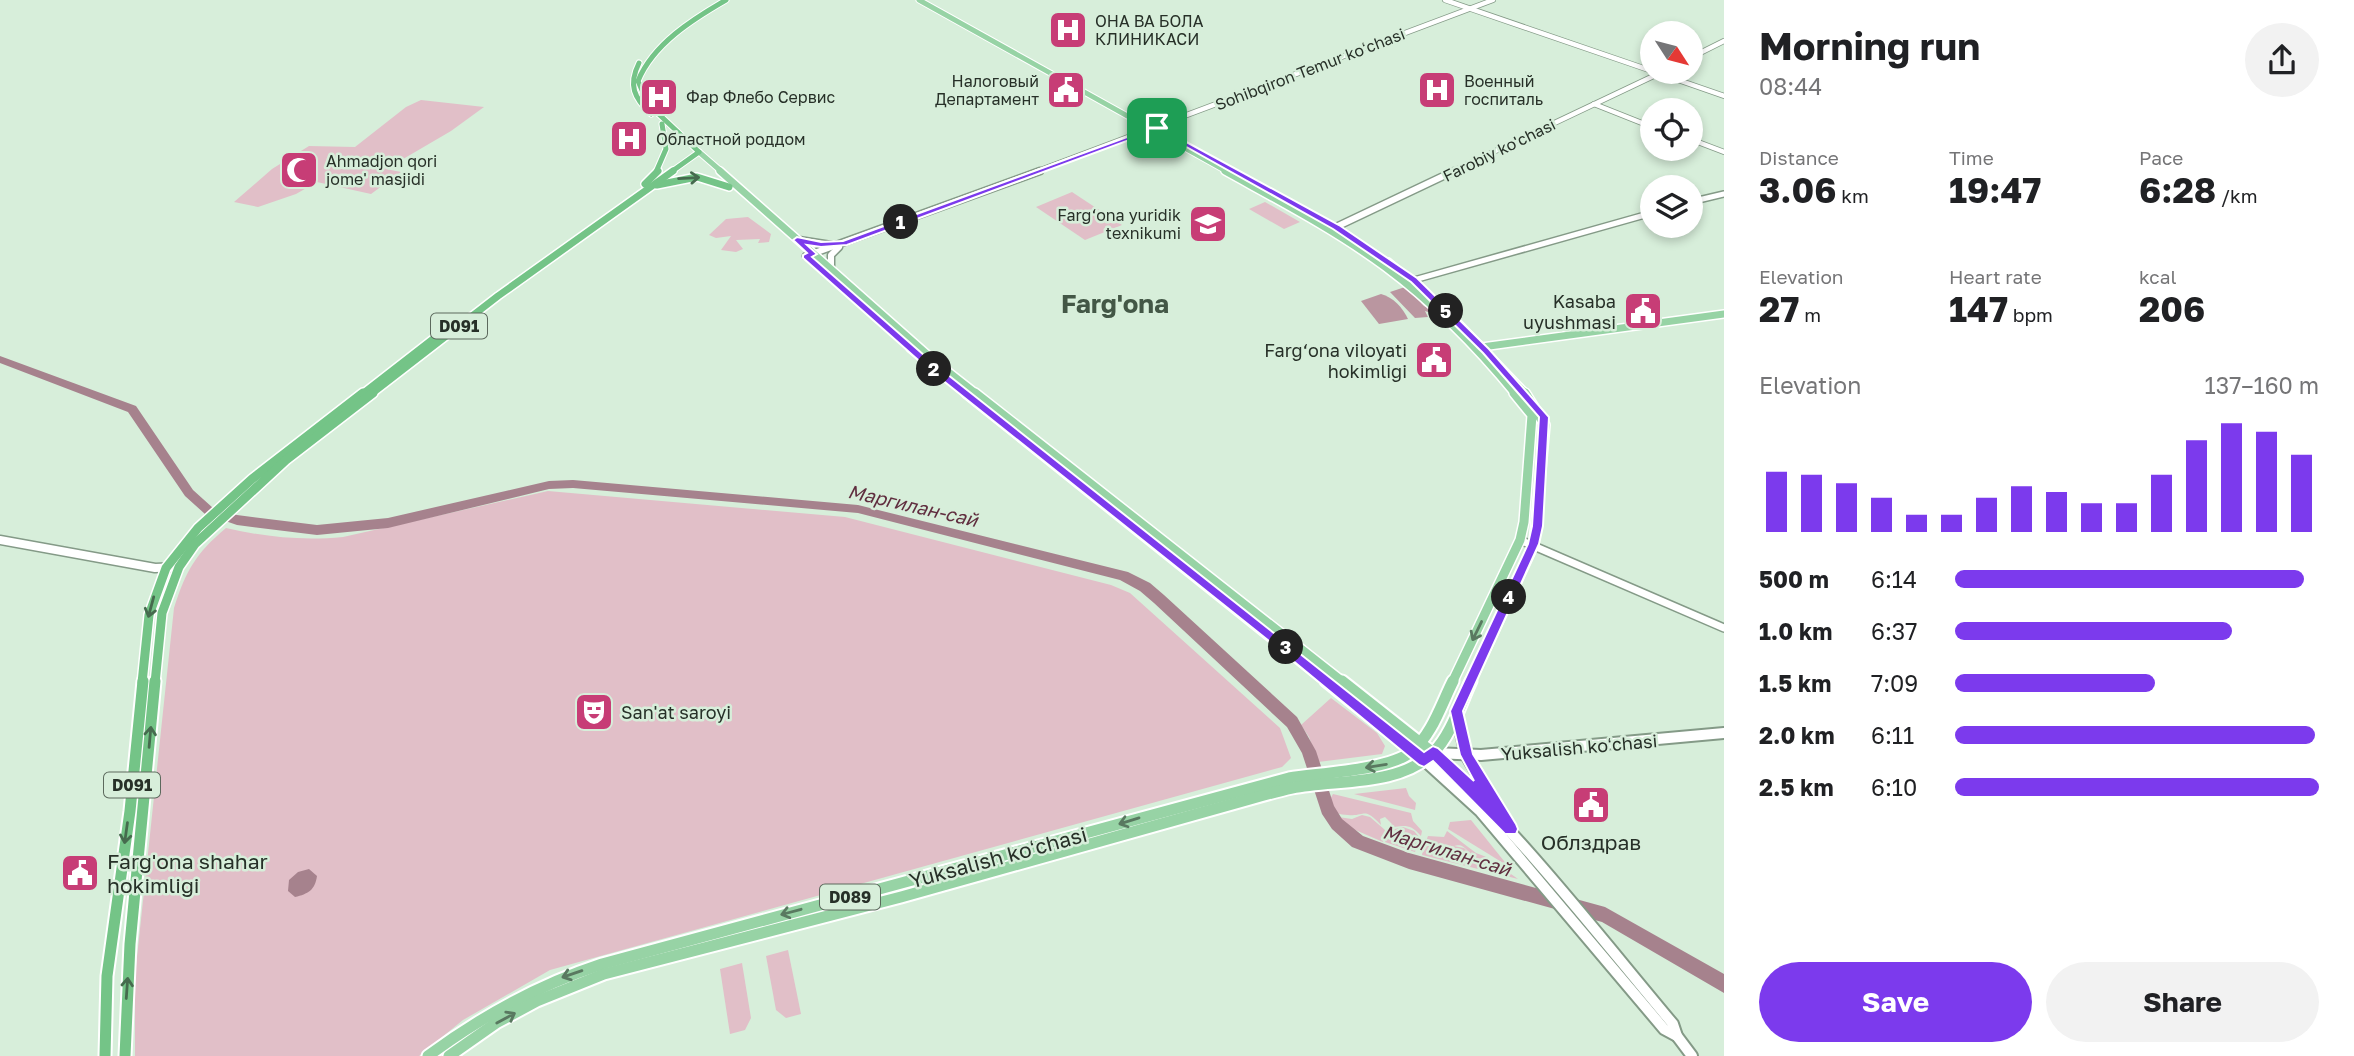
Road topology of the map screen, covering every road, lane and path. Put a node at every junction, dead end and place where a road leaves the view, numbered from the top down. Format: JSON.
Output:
{"nodes":[{"id":1,"x":720,"y":0,"type":"edge"},
{"id":2,"x":726,"y":0,"type":"edge"},
{"id":3,"x":919,"y":0,"type":"edge"},
{"id":4,"x":927,"y":0,"type":"edge"},
{"id":5,"x":1445,"y":0,"type":"edge"},
{"id":6,"x":1493,"y":0,"type":"edge"},
{"id":7,"x":1471,"y":8,"type":"junction"},
{"id":8,"x":1724,"y":41,"type":"edge"},
{"id":9,"x":1703,"y":52,"type":"edge"},
{"id":10,"x":1640,"y":66,"type":"edge"},
{"id":11,"x":637,"y":73,"type":"junction"},
{"id":12,"x":1640,"y":81,"type":"edge"},
{"id":13,"x":1690,"y":84,"type":"edge"},
{"id":14,"x":1724,"y":96,"type":"edge"},
{"id":15,"x":1596,"y":104,"type":"junction"},
{"id":16,"x":1640,"y":121,"type":"edge"},
{"id":17,"x":662,"y":124,"type":"junction"},
{"id":18,"x":1154,"y":129,"type":"junction"},
{"id":19,"x":1703,"y":146,"type":"edge"},
{"id":20,"x":696,"y":152,"type":"junction"},
{"id":21,"x":1724,"y":154,"type":"edge"},
{"id":22,"x":645,"y":187,"type":"junction"},
{"id":23,"x":729,"y":187,"type":"junction"},
{"id":24,"x":1724,"y":194,"type":"edge"},
{"id":25,"x":1703,"y":199,"type":"edge"},
{"id":26,"x":1640,"y":216,"type":"edge"},
{"id":27,"x":1336,"y":227,"type":"junction"},
{"id":28,"x":797,"y":240,"type":"junction"},
{"id":29,"x":844,"y":243,"type":"junction"},
{"id":30,"x":809,"y":255,"type":"junction"},
{"id":31,"x":831,"y":270,"type":"junction"},
{"id":32,"x":1410,"y":281,"type":"junction"},
{"id":33,"x":1724,"y":317,"type":"edge"},
{"id":34,"x":1484,"y":349,"type":"junction"},
{"id":35,"x":1532,"y":415,"type":"junction"},
{"id":36,"x":1544,"y":417,"type":"junction"},
{"id":37,"x":203,"y":529,"type":"junction"},
{"id":38,"x":0,"y":540,"type":"edge"},
{"id":39,"x":1520,"y":540,"type":"junction"},
{"id":40,"x":1534,"y":544,"type":"junction"},
{"id":41,"x":179,"y":567,"type":"junction"},
{"id":42,"x":166,"y":568,"type":"junction"},
{"id":43,"x":1724,"y":628,"type":"edge"},
{"id":44,"x":1457,"y":711,"type":"junction"},
{"id":45,"x":1724,"y":733,"type":"edge"},
{"id":46,"x":1417,"y":747,"type":"junction"},
{"id":47,"x":1466,"y":755,"type":"junction"},
{"id":48,"x":1428,"y":757,"type":"junction"},
{"id":49,"x":146,"y":777,"type":"junction"},
{"id":50,"x":1326,"y":778,"type":"junction"},
{"id":51,"x":132,"y":781,"type":"junction"},
{"id":52,"x":1291,"y":783,"type":"junction"},
{"id":53,"x":1510,"y":829,"type":"junction"},
{"id":54,"x":1677,"y":1036,"type":"junction"},
{"id":55,"x":105,"y":1056,"type":"edge"},
{"id":56,"x":125,"y":1056,"type":"edge"},
{"id":57,"x":428,"y":1056,"type":"edge"},
{"id":58,"x":449,"y":1056,"type":"edge"},
{"id":59,"x":1692,"y":1056,"type":"edge"}],
"edges":[{"from":1,"to":11,"type":"highway"},
{"from":2,"to":11,"type":"highway"},
{"from":3,"to":18,"type":"main road"},
{"from":4,"to":18,"type":"main road"},
{"from":5,"to":7,"type":"main road"},
{"from":6,"to":7,"type":"main road","name":"Sohibqiron Temur koʻchasi"},
{"from":7,"to":10,"type":"main road"},
{"from":7,"to":18,"type":"main road","name":"Sohibqiron Temur koʻchasi"},
{"from":8,"to":9,"type":"main road"},
{"from":11,"to":17,"type":"highway"},
{"from":11,"to":20,"type":"highway"},
{"from":12,"to":15,"type":"main road","name":"Farobiy ko'chasi"},
{"from":13,"to":14,"type":"street"},
{"from":15,"to":16,"type":"main road"},
{"from":15,"to":27,"type":"main road","name":"Farobiy ko'chasi"},
{"from":17,"to":20,"type":"highway"},
{"from":17,"to":22,"type":"highway","number":"D091"},
{"from":18,"to":27,"type":"main road"},
{"from":18,"to":29,"type":"main road","name":"Sohibqiron Temur koʻchasi"},
{"from":18,"to":32,"type":"main road"},
{"from":19,"to":21,"type":"main road"},
{"from":20,"to":22,"type":"highway","number":"D091"},
{"from":20,"to":23,"type":"main road"},
{"from":20,"to":28,"type":"main road"},
{"from":22,"to":23,"type":"highway","one_way":true},
{"from":22,"to":37,"type":"highway","number":"D091"},
{"from":23,"to":30,"type":"main road"},
{"from":24,"to":25,"type":"street"},
{"from":26,"to":32,"type":"street"},
{"from":27,"to":32,"type":"main road"},
{"from":28,"to":29,"type":"main road"},
{"from":28,"to":30,"type":"main road"},
{"from":29,"to":30,"type":"main road","name":"Sohibqiron Temur koʻchasi"},
{"from":29,"to":31,"type":"main road"},
{"from":30,"to":31,"type":"main road"},
{"from":30,"to":46,"type":"main road"},
{"from":31,"to":46,"type":"main road"},
{"from":32,"to":34,"type":"main road"},
{"from":32,"to":35,"type":"main road"},
{"from":33,"to":34,"type":"main road"},
{"from":34,"to":36,"type":"main road"},
{"from":35,"to":36,"type":"street"},
{"from":35,"to":39,"type":"main road"},
{"from":36,"to":40,"type":"main road"},
{"from":37,"to":41,"type":"highway","number":"D091"},
{"from":37,"to":42,"type":"highway","number":"D091"},
{"from":38,"to":42,"type":"main road"},
{"from":39,"to":40,"type":"street"},
{"from":39,"to":46,"type":"main road","one_way":true},
{"from":40,"to":43,"type":"street"},
{"from":40,"to":44,"type":"main road"},
{"from":41,"to":42,"type":"main road"},
{"from":49,"to":41,"type":"highway","number":"D091","one_way":true},
{"from":42,"to":51,"type":"highway","number":"D091","one_way":true},
{"from":44,"to":47,"type":"main road"},
{"from":44,"to":48,"type":"main road"},
{"from":45,"to":47,"type":"main road","name":"Yuksalish koʻchasi"},
{"from":46,"to":48,"type":"main road"},
{"from":46,"to":50,"type":"main road","name":"Yuksalish koʻchasi","number":"D089","one_way":true},
{"from":47,"to":48,"type":"main road","name":"Yuksalish koʻchasi"},
{"from":47,"to":53,"type":"main road"},
{"from":48,"to":50,"type":"main road","name":"Yuksalish koʻchasi","number":"D089"},
{"from":48,"to":53,"type":"main road"},
{"from":48,"to":54,"type":"main road"},
{"from":49,"to":51,"type":"highway"},
{"from":56,"to":49,"type":"highway","number":"D091","one_way":true},
{"from":50,"to":52,"type":"main road","name":"Yuksalish koʻchasi","number":"D089"},
{"from":51,"to":55,"type":"highway","number":"D091","one_way":true},
{"from":52,"to":57,"type":"main road","name":"Yuksalish koʻchasi","number":"D089","one_way":true},
{"from":58,"to":52,"type":"main road","name":"Yuksalish koʻchasi","number":"D089","one_way":true},
{"from":53,"to":54,"type":"main road"},
{"from":54,"to":59,"type":"main road"}]}
